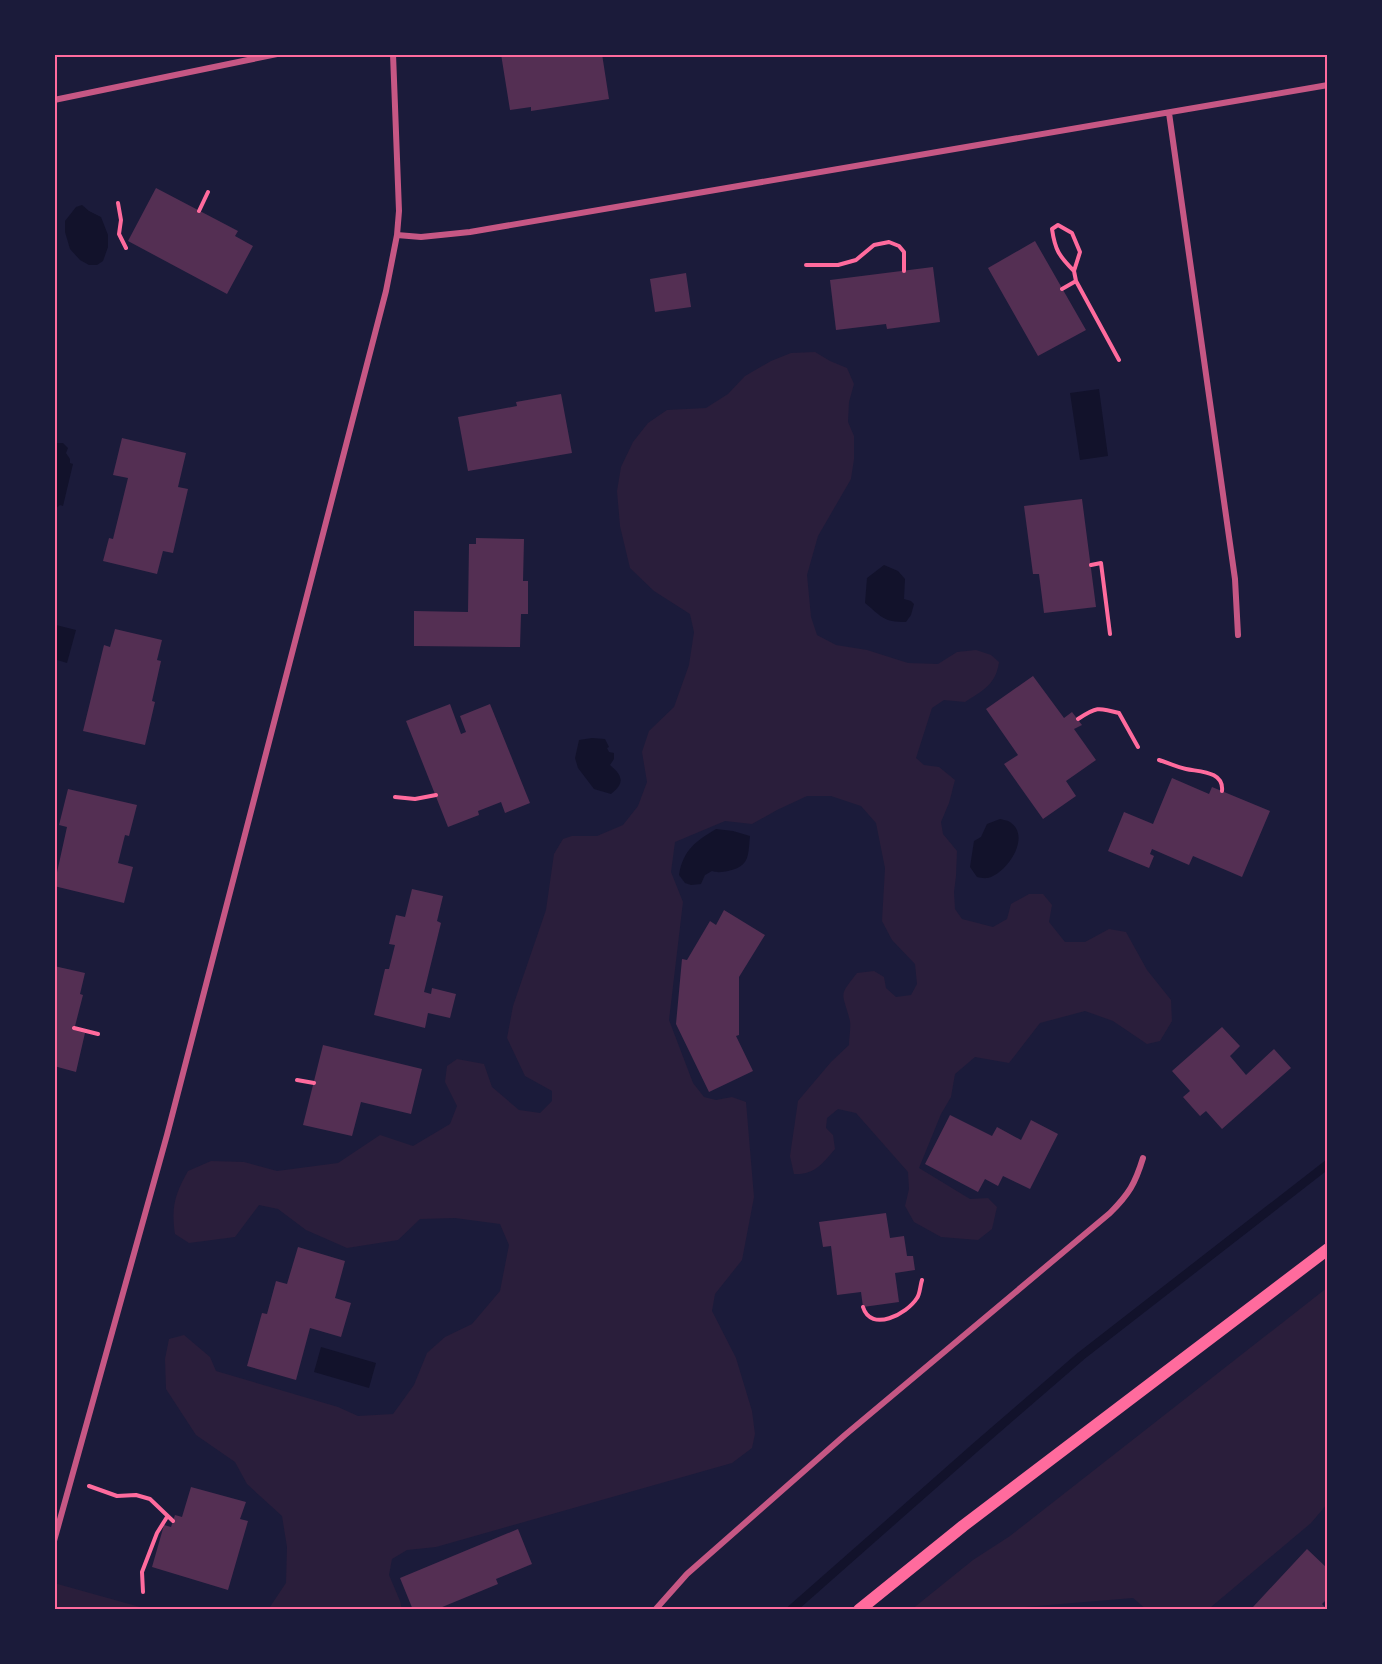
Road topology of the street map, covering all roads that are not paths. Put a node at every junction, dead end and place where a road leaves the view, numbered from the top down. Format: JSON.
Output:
{"nodes":[{"id":1,"x":277,"y":54,"type":"edge"},
{"id":2,"x":393,"y":54,"type":"edge"},
{"id":3,"x":1328,"y":85,"type":"edge"},
{"id":4,"x":54,"y":100,"type":"edge"},
{"id":5,"x":1169,"y":113,"type":"junction"},
{"id":6,"x":398,"y":236,"type":"junction"},
{"id":7,"x":1238,"y":635,"type":"dead end"},
{"id":8,"x":1143,"y":1158,"type":"dead end"},
{"id":9,"x":1328,"y":1249,"type":"edge"},
{"id":10,"x":54,"y":1540,"type":"edge"},
{"id":11,"x":655,"y":1610,"type":"edge"},
{"id":12,"x":860,"y":1610,"type":"edge"}],
"edges":[{"from":1,"to":4,"type":"street"},
{"from":2,"to":6,"type":"street"},
{"from":3,"to":5,"type":"street"},
{"from":5,"to":6,"type":"street"},
{"from":5,"to":7,"type":"street"},
{"from":6,"to":10,"type":"street"},
{"from":8,"to":11,"type":"street"},
{"from":9,"to":12,"type":"main road"}]}
